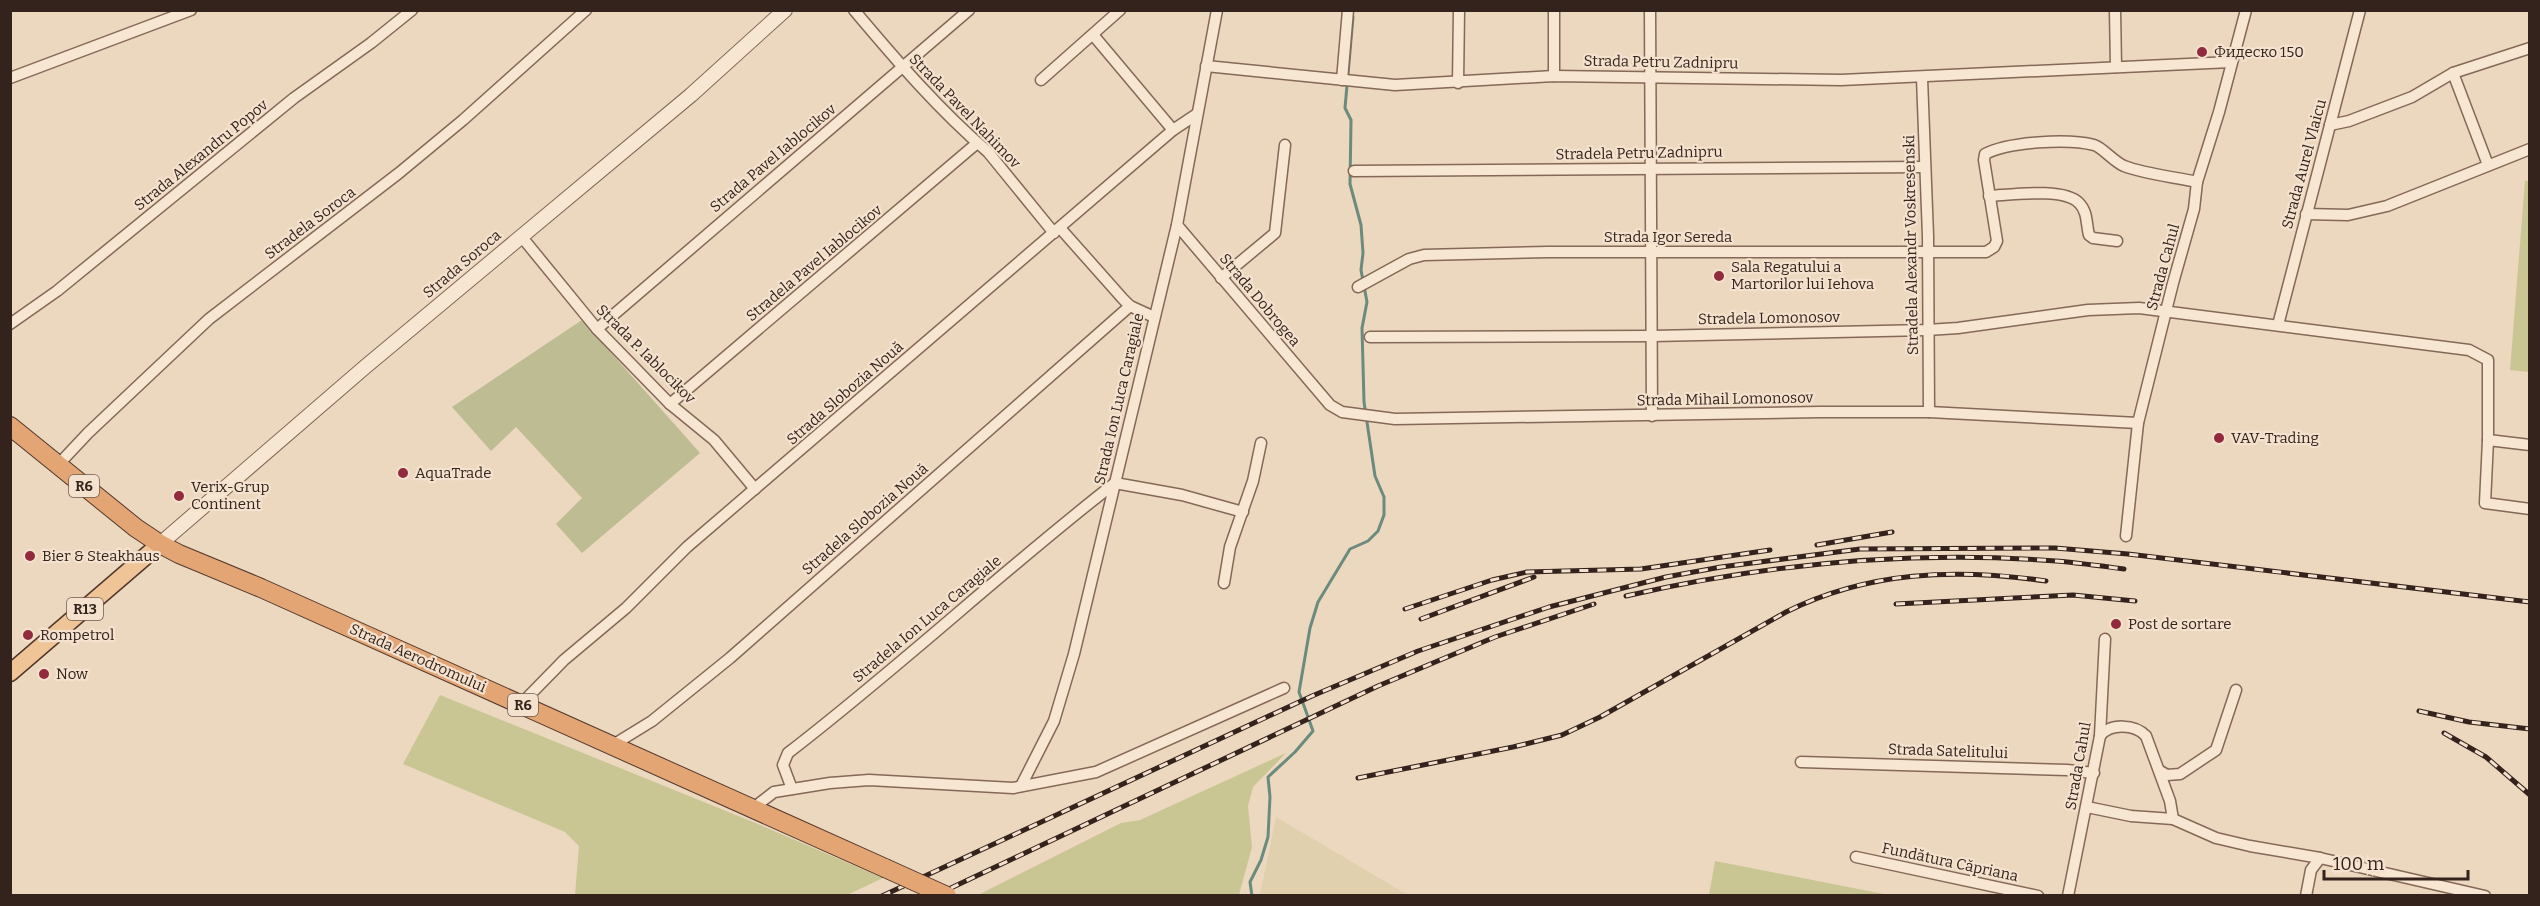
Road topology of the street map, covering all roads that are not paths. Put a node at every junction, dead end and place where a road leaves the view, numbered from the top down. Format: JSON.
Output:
{"nodes":[{"id":1,"x":191,"y":10,"type":"edge"},
{"id":2,"x":412,"y":10,"type":"edge"},
{"id":3,"x":586,"y":10,"type":"edge"},
{"id":4,"x":785,"y":10,"type":"edge"},
{"id":5,"x":854,"y":10,"type":"edge"},
{"id":6,"x":969,"y":10,"type":"edge"},
{"id":7,"x":1120,"y":10,"type":"edge"},
{"id":8,"x":1216,"y":10,"type":"edge"},
{"id":9,"x":1348,"y":10,"type":"edge"},
{"id":10,"x":1459,"y":10,"type":"edge"},
{"id":11,"x":1554,"y":10,"type":"edge"},
{"id":12,"x":1650,"y":10,"type":"edge"},
{"id":13,"x":2115,"y":10,"type":"edge"},
{"id":14,"x":2246,"y":10,"type":"edge"},
{"id":15,"x":2360,"y":10,"type":"edge"},
{"id":16,"x":1094,"y":36,"type":"junction"},
{"id":17,"x":2529,"y":48,"type":"edge"},
{"id":18,"x":2231,"y":62,"type":"junction"},
{"id":19,"x":1206,"y":66,"type":"junction"},
{"id":20,"x":904,"y":67,"type":"junction"},
{"id":21,"x":2116,"y":67,"type":"junction"},
{"id":22,"x":2453,"y":73,"type":"junction"},
{"id":23,"x":1554,"y":76,"type":"junction"},
{"id":24,"x":1651,"y":76,"type":"junction"},
{"id":25,"x":10,"y":78,"type":"edge"},
{"id":26,"x":1922,"y":78,"type":"junction"},
{"id":27,"x":1041,"y":80,"type":"dead end"},
{"id":28,"x":1342,"y":80,"type":"junction"},
{"id":29,"x":1458,"y":83,"type":"junction"},
{"id":30,"x":1197,"y":114,"type":"junction"},
{"id":31,"x":2330,"y":125,"type":"junction"},
{"id":32,"x":1173,"y":130,"type":"junction"},
{"id":33,"x":976,"y":144,"type":"junction"},
{"id":34,"x":1286,"y":145,"type":"dead end"},
{"id":35,"x":2529,"y":149,"type":"edge"},
{"id":36,"x":2488,"y":165,"type":"junction"},
{"id":37,"x":1924,"y":167,"type":"junction"},
{"id":38,"x":1651,"y":169,"type":"junction"},
{"id":39,"x":1353,"y":171,"type":"dead end"},
{"id":40,"x":2197,"y":182,"type":"junction"},
{"id":41,"x":1989,"y":196,"type":"junction"},
{"id":42,"x":2306,"y":214,"type":"junction"},
{"id":43,"x":1177,"y":225,"type":"junction"},
{"id":44,"x":1057,"y":230,"type":"junction"},
{"id":45,"x":521,"y":236,"type":"junction"},
{"id":46,"x":2117,"y":241,"type":"dead end"},
{"id":47,"x":1652,"y":252,"type":"junction"},
{"id":48,"x":1927,"y":252,"type":"junction"},
{"id":49,"x":1221,"y":278,"type":"junction"},
{"id":50,"x":1358,"y":287,"type":"dead end"},
{"id":51,"x":1130,"y":306,"type":"junction"},
{"id":52,"x":2166,"y":310,"type":"junction"},
{"id":53,"x":1154,"y":317,"type":"junction"},
{"id":54,"x":10,"y":324,"type":"edge"},
{"id":55,"x":2278,"y":325,"type":"junction"},
{"id":56,"x":597,"y":329,"type":"junction"},
{"id":57,"x":1927,"y":330,"type":"junction"},
{"id":58,"x":1653,"y":336,"type":"junction"},
{"id":59,"x":1370,"y":337,"type":"dead end"},
{"id":60,"x":1320,"y":393,"type":"joint"},
{"id":61,"x":670,"y":404,"type":"junction"},
{"id":62,"x":1929,"y":412,"type":"junction"},
{"id":63,"x":1652,"y":416,"type":"junction"},
{"id":64,"x":2138,"y":423,"type":"junction"},
{"id":65,"x":10,"y":426,"type":"edge"},
{"id":66,"x":2488,"y":440,"type":"junction"},
{"id":67,"x":1261,"y":442,"type":"dead end"},
{"id":68,"x":2529,"y":446,"type":"edge"},
{"id":69,"x":58,"y":465,"type":"junction"},
{"id":70,"x":1115,"y":483,"type":"junction"},
{"id":71,"x":755,"y":489,"type":"junction"},
{"id":72,"x":2529,"y":509,"type":"edge"},
{"id":73,"x":1243,"y":512,"type":"junction"},
{"id":74,"x":2126,"y":536,"type":"dead end"},
{"id":75,"x":160,"y":544,"type":"junction"},
{"id":76,"x":1224,"y":584,"type":"dead end"},
{"id":77,"x":2106,"y":639,"type":"dead end"},
{"id":78,"x":10,"y":673,"type":"edge"},
{"id":79,"x":1284,"y":688,"type":"dead end"},
{"id":80,"x":2236,"y":690,"type":"dead end"},
{"id":81,"x":521,"y":704,"type":"junction"},
{"id":82,"x":2100,"y":736,"type":"junction"},
{"id":83,"x":613,"y":746,"type":"junction"},
{"id":84,"x":1801,"y":762,"type":"dead end"},
{"id":85,"x":2160,"y":771,"type":"junction"},
{"id":86,"x":2094,"y":773,"type":"junction"},
{"id":87,"x":1021,"y":786,"type":"junction"},
{"id":88,"x":792,"y":789,"type":"junction"},
{"id":89,"x":2087,"y":807,"type":"junction"},
{"id":90,"x":752,"y":808,"type":"junction"},
{"id":91,"x":2173,"y":819,"type":"junction"},
{"id":92,"x":1856,"y":857,"type":"dead end"},
{"id":93,"x":2320,"y":858,"type":"junction"},
{"id":94,"x":947,"y":896,"type":"edge"},
{"id":95,"x":2038,"y":896,"type":"edge"},
{"id":96,"x":2068,"y":896,"type":"edge"},
{"id":97,"x":2306,"y":896,"type":"edge"},
{"id":98,"x":2485,"y":896,"type":"edge"}],
"edges":[{"from":1,"to":25,"type":"street"},
{"from":2,"to":54,"type":"street","name":"Strada Alexandru Popov"},
{"from":3,"to":69,"type":"street","name":"Stradela Sorocа"},
{"from":4,"to":45,"type":"street","name":"Strada Soroca"},
{"from":5,"to":20,"type":"street","name":"Strada Pavel Nahimov"},
{"from":6,"to":20,"type":"street","name":"Strada Pavel Iablocikov"},
{"from":7,"to":16,"type":"street"},
{"from":8,"to":19,"type":"street","name":"Strada Ion Luca Caragiale"},
{"from":9,"to":28,"type":"street"},
{"from":10,"to":29,"type":"street"},
{"from":11,"to":23,"type":"street"},
{"from":12,"to":24,"type":"street"},
{"from":13,"to":21,"type":"street"},
{"from":14,"to":18,"type":"street","name":"Strada Cahul"},
{"from":15,"to":31,"type":"street","name":"Strada Aurel Vlaicu"},
{"from":16,"to":27,"type":"street"},
{"from":16,"to":32,"type":"street"},
{"from":17,"to":22,"type":"street"},
{"from":18,"to":21,"type":"street","name":"Strada Petru Zadnipru"},
{"from":18,"to":40,"type":"street","name":"Strada Cahul"},
{"from":19,"to":28,"type":"street","name":"Strada Petru Zadnipru"},
{"from":19,"to":30,"type":"street","name":"Strada Ion Luca Caragiale"},
{"from":20,"to":33,"type":"street","name":"Strada Pavel Nahimov"},
{"from":20,"to":56,"type":"street","name":"Strada Pavel Iablocikov"},
{"from":21,"to":26,"type":"street","name":"Strada Petru Zadnipru"},
{"from":22,"to":31,"type":"street"},
{"from":22,"to":36,"type":"street"},
{"from":23,"to":24,"type":"street","name":"Strada Petru Zadnipru"},
{"from":23,"to":29,"type":"street","name":"Strada Petru Zadnipru"},
{"from":24,"to":26,"type":"street","name":"Strada Petru Zadnipru"},
{"from":24,"to":38,"type":"street"},
{"from":26,"to":37,"type":"street","name":"Stradela Alexandr Voskresenski"},
{"from":28,"to":29,"type":"street","name":"Strada Petru Zadnipru"},
{"from":30,"to":32,"type":"street","name":"Strada Slobozia Nouă"},
{"from":30,"to":43,"type":"street","name":"Strada Ion Luca Caragiale"},
{"from":31,"to":42,"type":"street","name":"Strada Aurel Vlaicu"},
{"from":32,"to":44,"type":"street","name":"Strada Slobozia Nouă"},
{"from":33,"to":44,"type":"street","name":"Strada Pavel Nahimov"},
{"from":33,"to":61,"type":"street","name":"Stradela Pavel Iablocikov"},
{"from":34,"to":49,"type":"street"},
{"from":35,"to":36,"type":"street"},
{"from":36,"to":42,"type":"street"},
{"from":37,"to":38,"type":"street","name":"Stradela Petru Zadnipru"},
{"from":37,"to":48,"type":"street","name":"Stradela Alexandr Voskresenski"},
{"from":38,"to":39,"type":"street","name":"Stradela Petru Zadnipru"},
{"from":38,"to":47,"type":"street"},
{"from":40,"to":41,"type":"street"},
{"from":40,"to":52,"type":"street","name":"Strada Cahul"},
{"from":41,"to":46,"type":"street"},
{"from":41,"to":48,"type":"street","name":"Strada Igor Sereda"},
{"from":42,"to":55,"type":"street","name":"Strada Aurel Vlaicu"},
{"from":43,"to":49,"type":"street","name":"Strada Dobrogea"},
{"from":43,"to":53,"type":"street","name":"Strada Ion Luca Caragiale"},
{"from":44,"to":51,"type":"street","name":"Strada Pavel Nahimov"},
{"from":44,"to":71,"type":"street","name":"Strada Slobozia Nouă"},
{"from":45,"to":56,"type":"street","name":"Strada P. Iablocikov"},
{"from":45,"to":75,"type":"street","name":"Strada Soroca"},
{"from":47,"to":48,"type":"street","name":"Strada Igor Sereda"},
{"from":47,"to":50,"type":"street","name":"Strada Igor Sereda"},
{"from":47,"to":58,"type":"street"},
{"from":48,"to":57,"type":"street","name":"Stradela Alexandr Voskresenski"},
{"from":49,"to":60,"type":"street","name":"Strada Dobrogea"},
{"from":51,"to":53,"type":"street","name":"Strada Pavel Nahimov"},
{"from":51,"to":83,"type":"street","name":"Stradela Slobozia Nouă"},
{"from":52,"to":55,"type":"street"},
{"from":52,"to":57,"type":"street","name":"Stradela Lomonosov"},
{"from":52,"to":64,"type":"street","name":"Strada Cahul"},
{"from":53,"to":70,"type":"street","name":"Strada Ion Luca Caragiale"},
{"from":55,"to":66,"type":"street"},
{"from":56,"to":61,"type":"street","name":"Strada P. Iablocikov"},
{"from":57,"to":58,"type":"street","name":"Stradela Lomonosov"},
{"from":57,"to":62,"type":"street","name":"Stradela Alexandr Voskresenski"},
{"from":58,"to":59,"type":"street","name":"Stradela Lomonosov"},
{"from":58,"to":63,"type":"street"},
{"from":60,"to":63,"type":"street","name":"Strada Mihail Lomonosov"},
{"from":61,"to":71,"type":"street","name":"Strada P. Iablocikov"},
{"from":62,"to":63,"type":"street","name":"Strada Mihail Lomonosov"},
{"from":62,"to":64,"type":"street","name":"Strada Mihail Lomonosov"},
{"from":64,"to":74,"type":"street","name":"Strada Cahul"},
{"from":65,"to":69,"type":"highway","name":"Strada Aerodromului","number":"R6"},
{"from":66,"to":68,"type":"street"},
{"from":66,"to":72,"type":"street"},
{"from":67,"to":73,"type":"street"},
{"from":69,"to":75,"type":"highway","name":"Strada Aerodromului","number":"R6"},
{"from":70,"to":73,"type":"street"},
{"from":70,"to":87,"type":"street","name":"Strada Ion Luca Caragiale"},
{"from":70,"to":88,"type":"street","name":"Stradela Ion Luca Caragiale"},
{"from":71,"to":81,"type":"street","name":"Strada Slobozia Nouă"},
{"from":73,"to":76,"type":"street"},
{"from":75,"to":78,"type":"main road","number":"R13"},
{"from":75,"to":81,"type":"highway","name":"Strada Aerodromului","number":"R6"},
{"from":77,"to":82,"type":"street","name":"Strada Cahul"},
{"from":79,"to":87,"type":"street"},
{"from":80,"to":85,"type":"street"},
{"from":81,"to":83,"type":"highway","name":"Strada Aerodromului","number":"R6"},
{"from":82,"to":85,"type":"street"},
{"from":82,"to":86,"type":"street","name":"Strada Cahul"},
{"from":83,"to":90,"type":"highway","name":"Strada Aerodromului","number":"R6"},
{"from":84,"to":86,"type":"street","name":"Strada Satelitului"},
{"from":85,"to":91,"type":"street"},
{"from":86,"to":89,"type":"street","name":"Strada Cahul"},
{"from":87,"to":88,"type":"street"},
{"from":88,"to":90,"type":"street"},
{"from":89,"to":91,"type":"street"},
{"from":89,"to":96,"type":"street","name":"Strada Cahul"},
{"from":90,"to":94,"type":"highway","name":"Strada Aerodromului","number":"R6","bridge":true},
{"from":91,"to":93,"type":"street"},
{"from":92,"to":95,"type":"street","name":"Fundătura Căpriana"},
{"from":93,"to":97,"type":"street"},
{"from":93,"to":98,"type":"street"}]}
